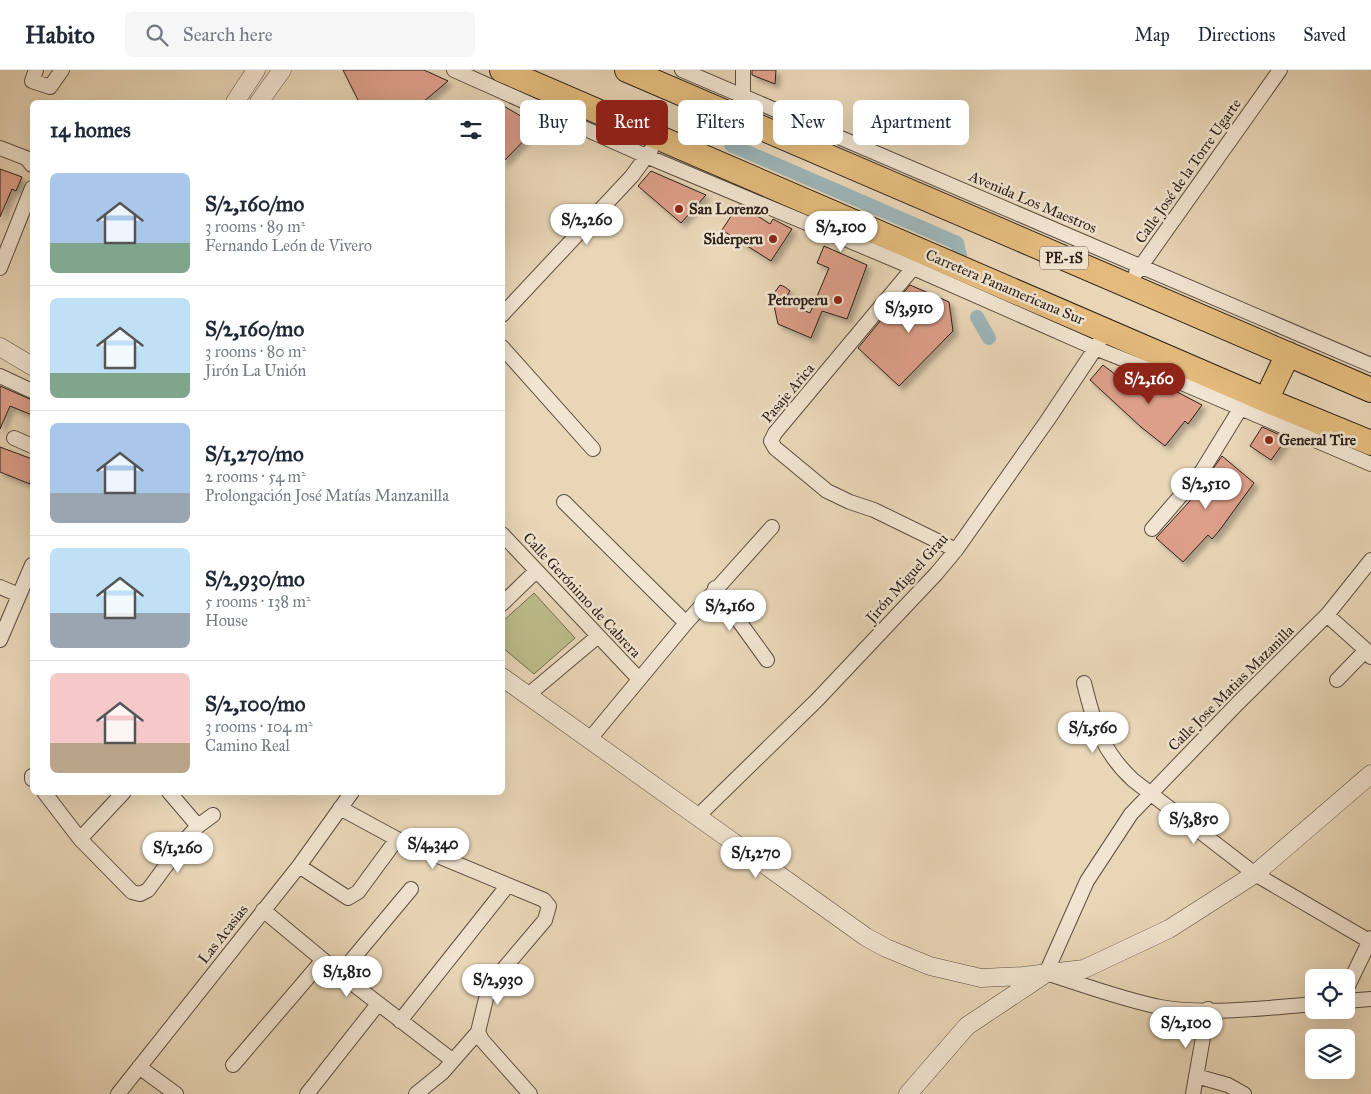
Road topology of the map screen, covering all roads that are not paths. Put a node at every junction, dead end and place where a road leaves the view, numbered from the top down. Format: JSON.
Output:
{"nodes":[{"id":1,"x":36,"y":70,"type":"edge"},
{"id":2,"x":62,"y":70,"type":"edge"},
{"id":3,"x":282,"y":70,"type":"edge"},
{"id":4,"x":454,"y":70,"type":"edge"},
{"id":5,"x":502,"y":70,"type":"edge"},
{"id":6,"x":627,"y":70,"type":"edge"},
{"id":7,"x":682,"y":70,"type":"edge"},
{"id":8,"x":743,"y":70,"type":"edge"},
{"id":9,"x":1280,"y":70,"type":"edge"},
{"id":10,"x":254,"y":72,"type":"edge"},
{"id":11,"x":269,"y":86,"type":"junction"},
{"id":12,"x":743,"y":96,"type":"junction"},
{"id":13,"x":236,"y":100,"type":"edge"},
{"id":14,"x":260,"y":100,"type":"edge"},
{"id":15,"x":653,"y":147,"type":"junction"},
{"id":16,"x":0,"y":148,"type":"edge"},
{"id":17,"x":30,"y":163,"type":"edge"},
{"id":18,"x":30,"y":193,"type":"edge"},
{"id":19,"x":922,"y":262,"type":"junction"},
{"id":20,"x":1141,"y":266,"type":"junction"},
{"id":21,"x":0,"y":268,"type":"edge"},
{"id":22,"x":1128,"y":285,"type":"junction"},
{"id":23,"x":505,"y":312,"type":"edge"},
{"id":24,"x":1101,"y":339,"type":"junction"},
{"id":25,"x":0,"y":347,"type":"edge"},
{"id":26,"x":505,"y":350,"type":"edge"},
{"id":27,"x":1288,"y":354,"type":"junction"},
{"id":28,"x":30,"y":365,"type":"edge"},
{"id":29,"x":1371,"y":365,"type":"edge"},
{"id":30,"x":0,"y":376,"type":"edge"},
{"id":31,"x":30,"y":390,"type":"edge"},
{"id":32,"x":1371,"y":390,"type":"edge"},
{"id":33,"x":1252,"y":400,"type":"junction"},
{"id":34,"x":14,"y":438,"type":"dead end"},
{"id":35,"x":1371,"y":443,"type":"edge"},
{"id":36,"x":30,"y":445,"type":"edge"},
{"id":37,"x":593,"y":449,"type":"dead end"},
{"id":38,"x":1371,"y":464,"type":"edge"},
{"id":39,"x":564,"y":502,"type":"dead end"},
{"id":40,"x":772,"y":527,"type":"dead end"},
{"id":41,"x":1152,"y":529,"type":"dead end"},
{"id":42,"x":505,"y":537,"type":"edge"},
{"id":43,"x":956,"y":550,"type":"junction"},
{"id":44,"x":1371,"y":560,"type":"edge"},
{"id":45,"x":30,"y":570,"type":"edge"},
{"id":46,"x":536,"y":571,"type":"junction"},
{"id":47,"x":0,"y":587,"type":"edge"},
{"id":48,"x":715,"y":588,"type":"junction"},
{"id":49,"x":19,"y":595,"type":"junction"},
{"id":50,"x":505,"y":601,"type":"edge"},
{"id":51,"x":1327,"y":614,"type":"junction"},
{"id":52,"x":686,"y":623,"type":"junction"},
{"id":53,"x":597,"y":637,"type":"junction"},
{"id":54,"x":0,"y":640,"type":"edge"},
{"id":55,"x":1369,"y":654,"type":"edge"},
{"id":56,"x":768,"y":660,"type":"dead end"},
{"id":57,"x":505,"y":679,"type":"edge"},
{"id":58,"x":639,"y":679,"type":"junction"},
{"id":59,"x":1337,"y":680,"type":"dead end"},
{"id":60,"x":1084,"y":683,"type":"dead end"},
{"id":61,"x":528,"y":695,"type":"junction"},
{"id":62,"x":589,"y":740,"type":"junction"},
{"id":63,"x":1371,"y":774,"type":"edge"},
{"id":64,"x":1150,"y":794,"type":"junction"},
{"id":65,"x":46,"y":795,"type":"edge"},
{"id":66,"x":121,"y":795,"type":"edge"},
{"id":67,"x":172,"y":795,"type":"edge"},
{"id":68,"x":350,"y":795,"type":"edge"},
{"id":69,"x":340,"y":808,"type":"junction"},
{"id":70,"x":213,"y":815,"type":"dead end"},
{"id":71,"x":696,"y":817,"type":"junction"},
{"id":72,"x":198,"y":826,"type":"junction"},
{"id":73,"x":80,"y":839,"type":"junction"},
{"id":74,"x":397,"y":839,"type":"junction"},
{"id":75,"x":299,"y":866,"type":"junction"},
{"id":76,"x":1255,"y":874,"type":"junction"},
{"id":77,"x":508,"y":885,"type":"junction"},
{"id":78,"x":410,"y":889,"type":"dead end"},
{"id":79,"x":263,"y":910,"type":"junction"},
{"id":80,"x":1370,"y":941,"type":"edge"},
{"id":81,"x":323,"y":960,"type":"junction"},
{"id":82,"x":1355,"y":972,"type":"edge"},
{"id":83,"x":1046,"y":973,"type":"junction"},
{"id":84,"x":340,"y":974,"type":"junction"},
{"id":85,"x":1371,"y":1000,"type":"edge"},
{"id":86,"x":1355,"y":1001,"type":"edge"},
{"id":87,"x":378,"y":1004,"type":"junction"},
{"id":88,"x":1305,"y":1005,"type":"edge"},
{"id":89,"x":1208,"y":1010,"type":"junction"},
{"id":90,"x":400,"y":1021,"type":"junction"},
{"id":91,"x":478,"y":1032,"type":"junction"},
{"id":92,"x":452,"y":1060,"type":"junction"},
{"id":93,"x":233,"y":1064,"type":"dead end"},
{"id":94,"x":139,"y":1067,"type":"junction"},
{"id":95,"x":1196,"y":1076,"type":"junction"},
{"id":96,"x":118,"y":1094,"type":"edge"},
{"id":97,"x":176,"y":1094,"type":"edge"},
{"id":98,"x":308,"y":1094,"type":"edge"},
{"id":99,"x":416,"y":1094,"type":"edge"},
{"id":100,"x":530,"y":1094,"type":"edge"},
{"id":101,"x":908,"y":1094,"type":"edge"},
{"id":102,"x":1193,"y":1094,"type":"edge"},
{"id":103,"x":1244,"y":1094,"type":"edge"}],
"edges":[{"from":1,"to":2,"type":"street"},
{"from":3,"to":11,"type":"street"},
{"from":4,"to":15,"type":"street"},
{"from":5,"to":15,"type":"highway","name":"Carretera Panamericana Sur"},
{"from":6,"to":22,"type":"highway","number":"PE-1S"},
{"from":7,"to":12,"type":"street","name":"Avenida Los Maestros"},
{"from":8,"to":12,"type":"street"},
{"from":9,"to":20,"type":"street","name":"Calle José de la Torre Ugarte"},
{"from":10,"to":11,"type":"street"},
{"from":10,"to":13,"type":"street"},
{"from":11,"to":14,"type":"street"},
{"from":12,"to":20,"type":"street","name":"Avenida Los Maestros"},
{"from":15,"to":19,"type":"highway","name":"Carretera Panamericana Sur"},
{"from":15,"to":23,"type":"street"},
{"from":16,"to":17,"type":"street"},
{"from":18,"to":21,"type":"street"},
{"from":19,"to":24,"type":"street"},
{"from":19,"to":24,"type":"highway","name":"Carretera Panamericana Sur"},
{"from":19,"to":43,"type":"street","name":"Pasaje Arica"},
{"from":20,"to":22,"type":"street","name":"Calle José de la Torre Ugarte"},
{"from":20,"to":29,"type":"street","name":"Avenida Los Maestros"},
{"from":22,"to":27,"type":"highway","number":"PE-1S"},
{"from":24,"to":33,"type":"highway","name":"Carretera Panamericana Sur"},
{"from":24,"to":43,"type":"street","name":"Jirón Miguel Grau"},
{"from":25,"to":28,"type":"street"},
{"from":26,"to":37,"type":"street"},
{"from":27,"to":32,"type":"highway","number":"PE-1S"},
{"from":27,"to":33,"type":"highway"},
{"from":30,"to":31,"type":"street"},
{"from":33,"to":35,"type":"highway","name":"Carretera Panamericana Sur"},
{"from":33,"to":38,"type":"street"},
{"from":33,"to":41,"type":"street"},
{"from":34,"to":36,"type":"street"},
{"from":39,"to":52,"type":"street"},
{"from":40,"to":48,"type":"street"},
{"from":42,"to":46,"type":"street","name":"Calle Gerónimo de Cabrera"},
{"from":43,"to":71,"type":"street","name":"Jirón Miguel Grau"},
{"from":44,"to":51,"type":"street","name":"Calle Jose Matias Mazanilla"},
{"from":45,"to":49,"type":"street"},
{"from":46,"to":50,"type":"street"},
{"from":46,"to":53,"type":"street","name":"Calle Gerónimo de Cabrera"},
{"from":47,"to":49,"type":"street"},
{"from":48,"to":52,"type":"street"},
{"from":48,"to":56,"type":"street"},
{"from":49,"to":54,"type":"street"},
{"from":51,"to":55,"type":"street"},
{"from":51,"to":64,"type":"street","name":"Calle Jose Matias Mazanilla"},
{"from":52,"to":58,"type":"street"},
{"from":53,"to":58,"type":"street","name":"Calle Gerónimo de Cabrera"},
{"from":53,"to":61,"type":"street"},
{"from":55,"to":59,"type":"street"},
{"from":57,"to":61,"type":"street"},
{"from":58,"to":62,"type":"street"},
{"from":60,"to":64,"type":"street"},
{"from":61,"to":62,"type":"street"},
{"from":62,"to":71,"type":"street"},
{"from":63,"to":76,"type":"street"},
{"from":64,"to":76,"type":"street"},
{"from":64,"to":83,"type":"street","name":"Calle Jose Matias Mazanilla"},
{"from":65,"to":73,"type":"street"},
{"from":66,"to":73,"type":"street"},
{"from":67,"to":72,"type":"street"},
{"from":68,"to":69,"type":"street","name":"Las Acasias"},
{"from":69,"to":74,"type":"street"},
{"from":69,"to":75,"type":"street","name":"Las Acasias"},
{"from":70,"to":72,"type":"street"},
{"from":71,"to":83,"type":"street"},
{"from":72,"to":73,"type":"street"},
{"from":74,"to":75,"type":"street"},
{"from":74,"to":77,"type":"street"},
{"from":75,"to":79,"type":"street","name":"Las Acasias"},
{"from":76,"to":80,"type":"street"},
{"from":76,"to":83,"type":"street"},
{"from":77,"to":90,"type":"street"},
{"from":77,"to":91,"type":"street"},
{"from":78,"to":84,"type":"street"},
{"from":79,"to":81,"type":"street"},
{"from":79,"to":94,"type":"street","name":"Las Acasias"},
{"from":80,"to":82,"type":"street"},
{"from":81,"to":84,"type":"street"},
{"from":81,"to":93,"type":"street"},
{"from":83,"to":89,"type":"street"},
{"from":83,"to":101,"type":"street"},
{"from":84,"to":87,"type":"street"},
{"from":85,"to":86,"type":"street"},
{"from":87,"to":90,"type":"street"},
{"from":87,"to":98,"type":"street"},
{"from":88,"to":89,"type":"street"},
{"from":89,"to":95,"type":"street"},
{"from":90,"to":92,"type":"street"},
{"from":91,"to":92,"type":"street"},
{"from":91,"to":100,"type":"street"},
{"from":92,"to":99,"type":"street"},
{"from":94,"to":96,"type":"street","name":"Las Acasias"},
{"from":94,"to":97,"type":"street"},
{"from":95,"to":102,"type":"street"},
{"from":95,"to":103,"type":"street"}]}
